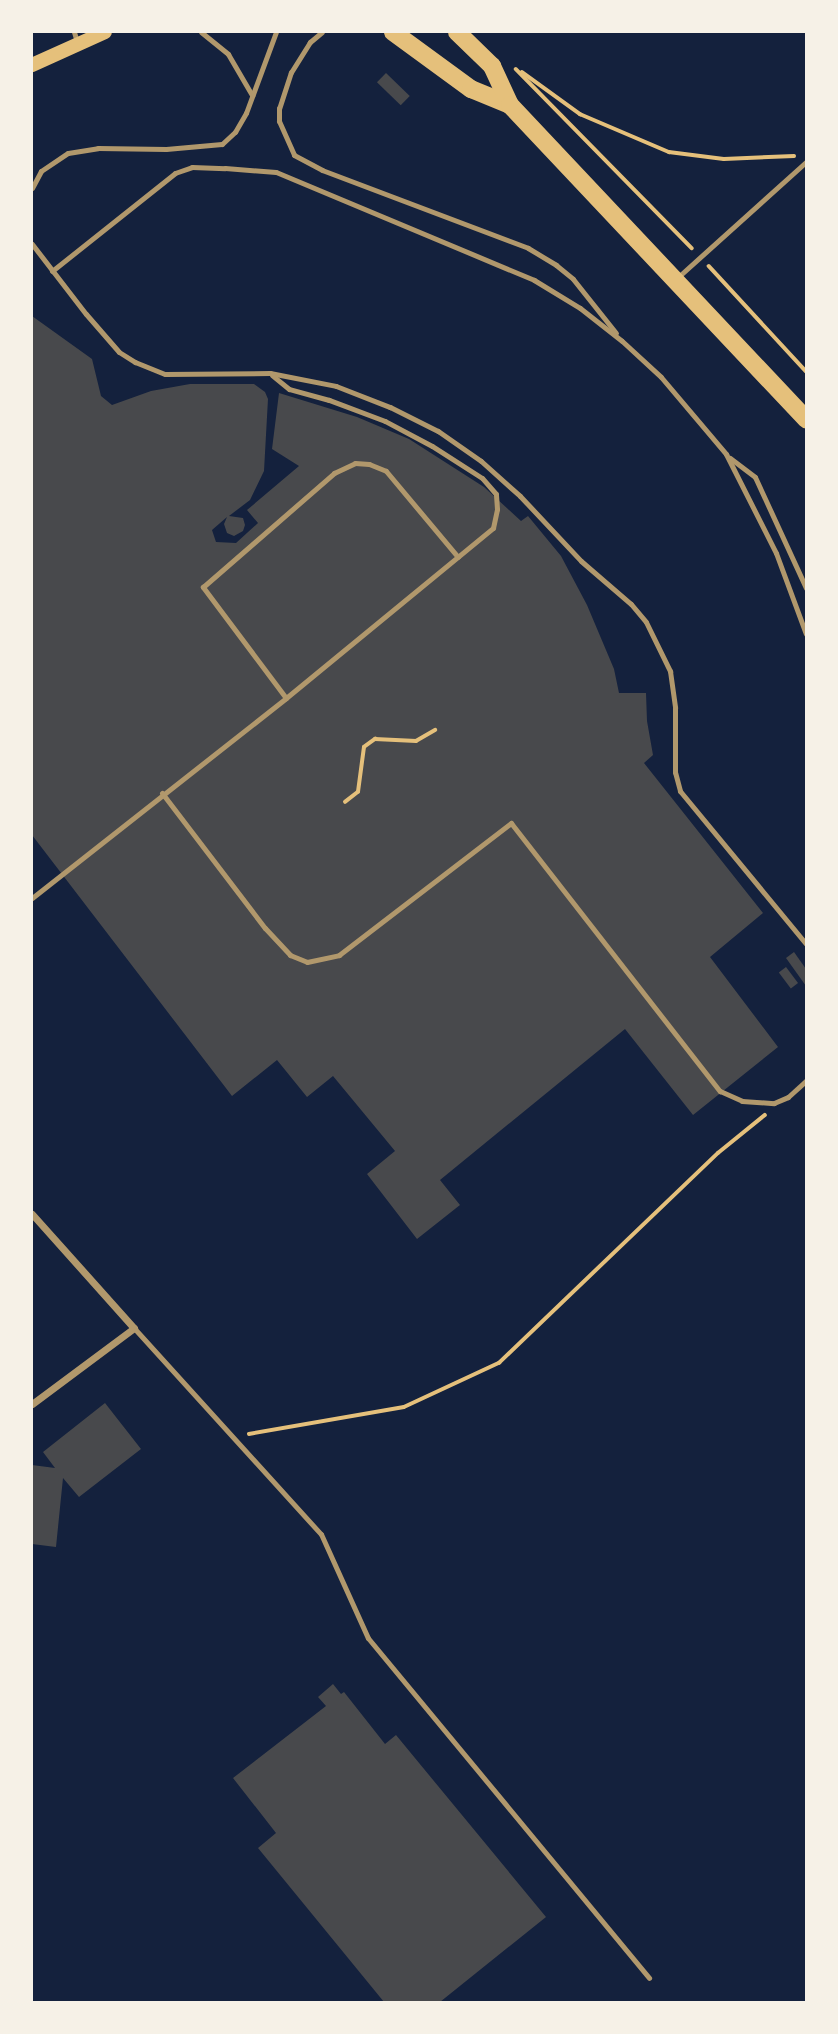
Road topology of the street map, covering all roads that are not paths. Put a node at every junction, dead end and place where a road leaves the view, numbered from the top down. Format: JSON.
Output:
{"nodes":[{"id":1,"x":104,"y":32,"type":"edge"},
{"id":2,"x":201,"y":32,"type":"edge"},
{"id":3,"x":276,"y":32,"type":"edge"},
{"id":4,"x":322,"y":32,"type":"edge"},
{"id":5,"x":393,"y":32,"type":"edge"},
{"id":6,"x":457,"y":32,"type":"edge"},
{"id":7,"x":76,"y":37,"type":"edge"},
{"id":8,"x":32,"y":65,"type":"edge"},
{"id":9,"x":252,"y":95,"type":"junction"},
{"id":10,"x":510,"y":105,"type":"junction"},
{"id":11,"x":807,"y":162,"type":"edge"},
{"id":12,"x":32,"y":188,"type":"edge"},
{"id":13,"x":430,"y":235,"type":"junction"},
{"id":14,"x":423,"y":241,"type":"dead end"},
{"id":15,"x":32,"y":244,"type":"edge"},
{"id":16,"x":52,"y":271,"type":"junction"},
{"id":17,"x":677,"y":278,"type":"junction"},
{"id":18,"x":582,"y":291,"type":"junction"},
{"id":19,"x":580,"y":308,"type":"junction"},
{"id":20,"x":622,"y":341,"type":"junction"},
{"id":21,"x":270,"y":373,"type":"junction"},
{"id":22,"x":807,"y":419,"type":"edge"},
{"id":23,"x":726,"y":454,"type":"junction"},
{"id":24,"x":458,"y":557,"type":"junction"},
{"id":25,"x":807,"y":588,"type":"edge"},
{"id":26,"x":807,"y":634,"type":"edge"},
{"id":27,"x":286,"y":698,"type":"junction"},
{"id":28,"x":162,"y":793,"type":"junction"},
{"id":29,"x":32,"y":898,"type":"edge"},
{"id":30,"x":807,"y":944,"type":"edge"},
{"id":31,"x":807,"y":1081,"type":"edge"},
{"id":32,"x":32,"y":1214,"type":"edge"},
{"id":33,"x":134,"y":1328,"type":"junction"},
{"id":34,"x":32,"y":1404,"type":"edge"},
{"id":35,"x":649,"y":1978,"type":"dead end"}],
"edges":[{"from":1,"to":7,"type":"main road"},
{"from":2,"to":9,"type":"lane"},
{"from":3,"to":9,"type":"lane"},
{"from":4,"to":18,"type":"lane"},
{"from":5,"to":10,"type":"main road"},
{"from":6,"to":10,"type":"main road"},
{"from":7,"to":8,"type":"main road"},
{"from":9,"to":12,"type":"lane"},
{"from":10,"to":17,"type":"main road"},
{"from":11,"to":17,"type":"lane"},
{"from":13,"to":14,"type":"lane"},
{"from":13,"to":16,"type":"lane"},
{"from":13,"to":19,"type":"lane"},
{"from":15,"to":16,"type":"lane"},
{"from":16,"to":21,"type":"lane"},
{"from":17,"to":22,"type":"main road"},
{"from":18,"to":19,"type":"lane"},
{"from":18,"to":20,"type":"lane"},
{"from":19,"to":20,"type":"lane"},
{"from":20,"to":23,"type":"lane"},
{"from":21,"to":24,"type":"lane"},
{"from":21,"to":30,"type":"lane"},
{"from":23,"to":25,"type":"lane"},
{"from":23,"to":26,"type":"lane"},
{"from":24,"to":27,"type":"lane"},
{"from":24,"to":27,"type":"lane"},
{"from":27,"to":28,"type":"lane"},
{"from":28,"to":29,"type":"lane"},
{"from":28,"to":31,"type":"lane"},
{"from":32,"to":33,"type":"street"},
{"from":33,"to":34,"type":"street"},
{"from":33,"to":35,"type":"lane"}]}
